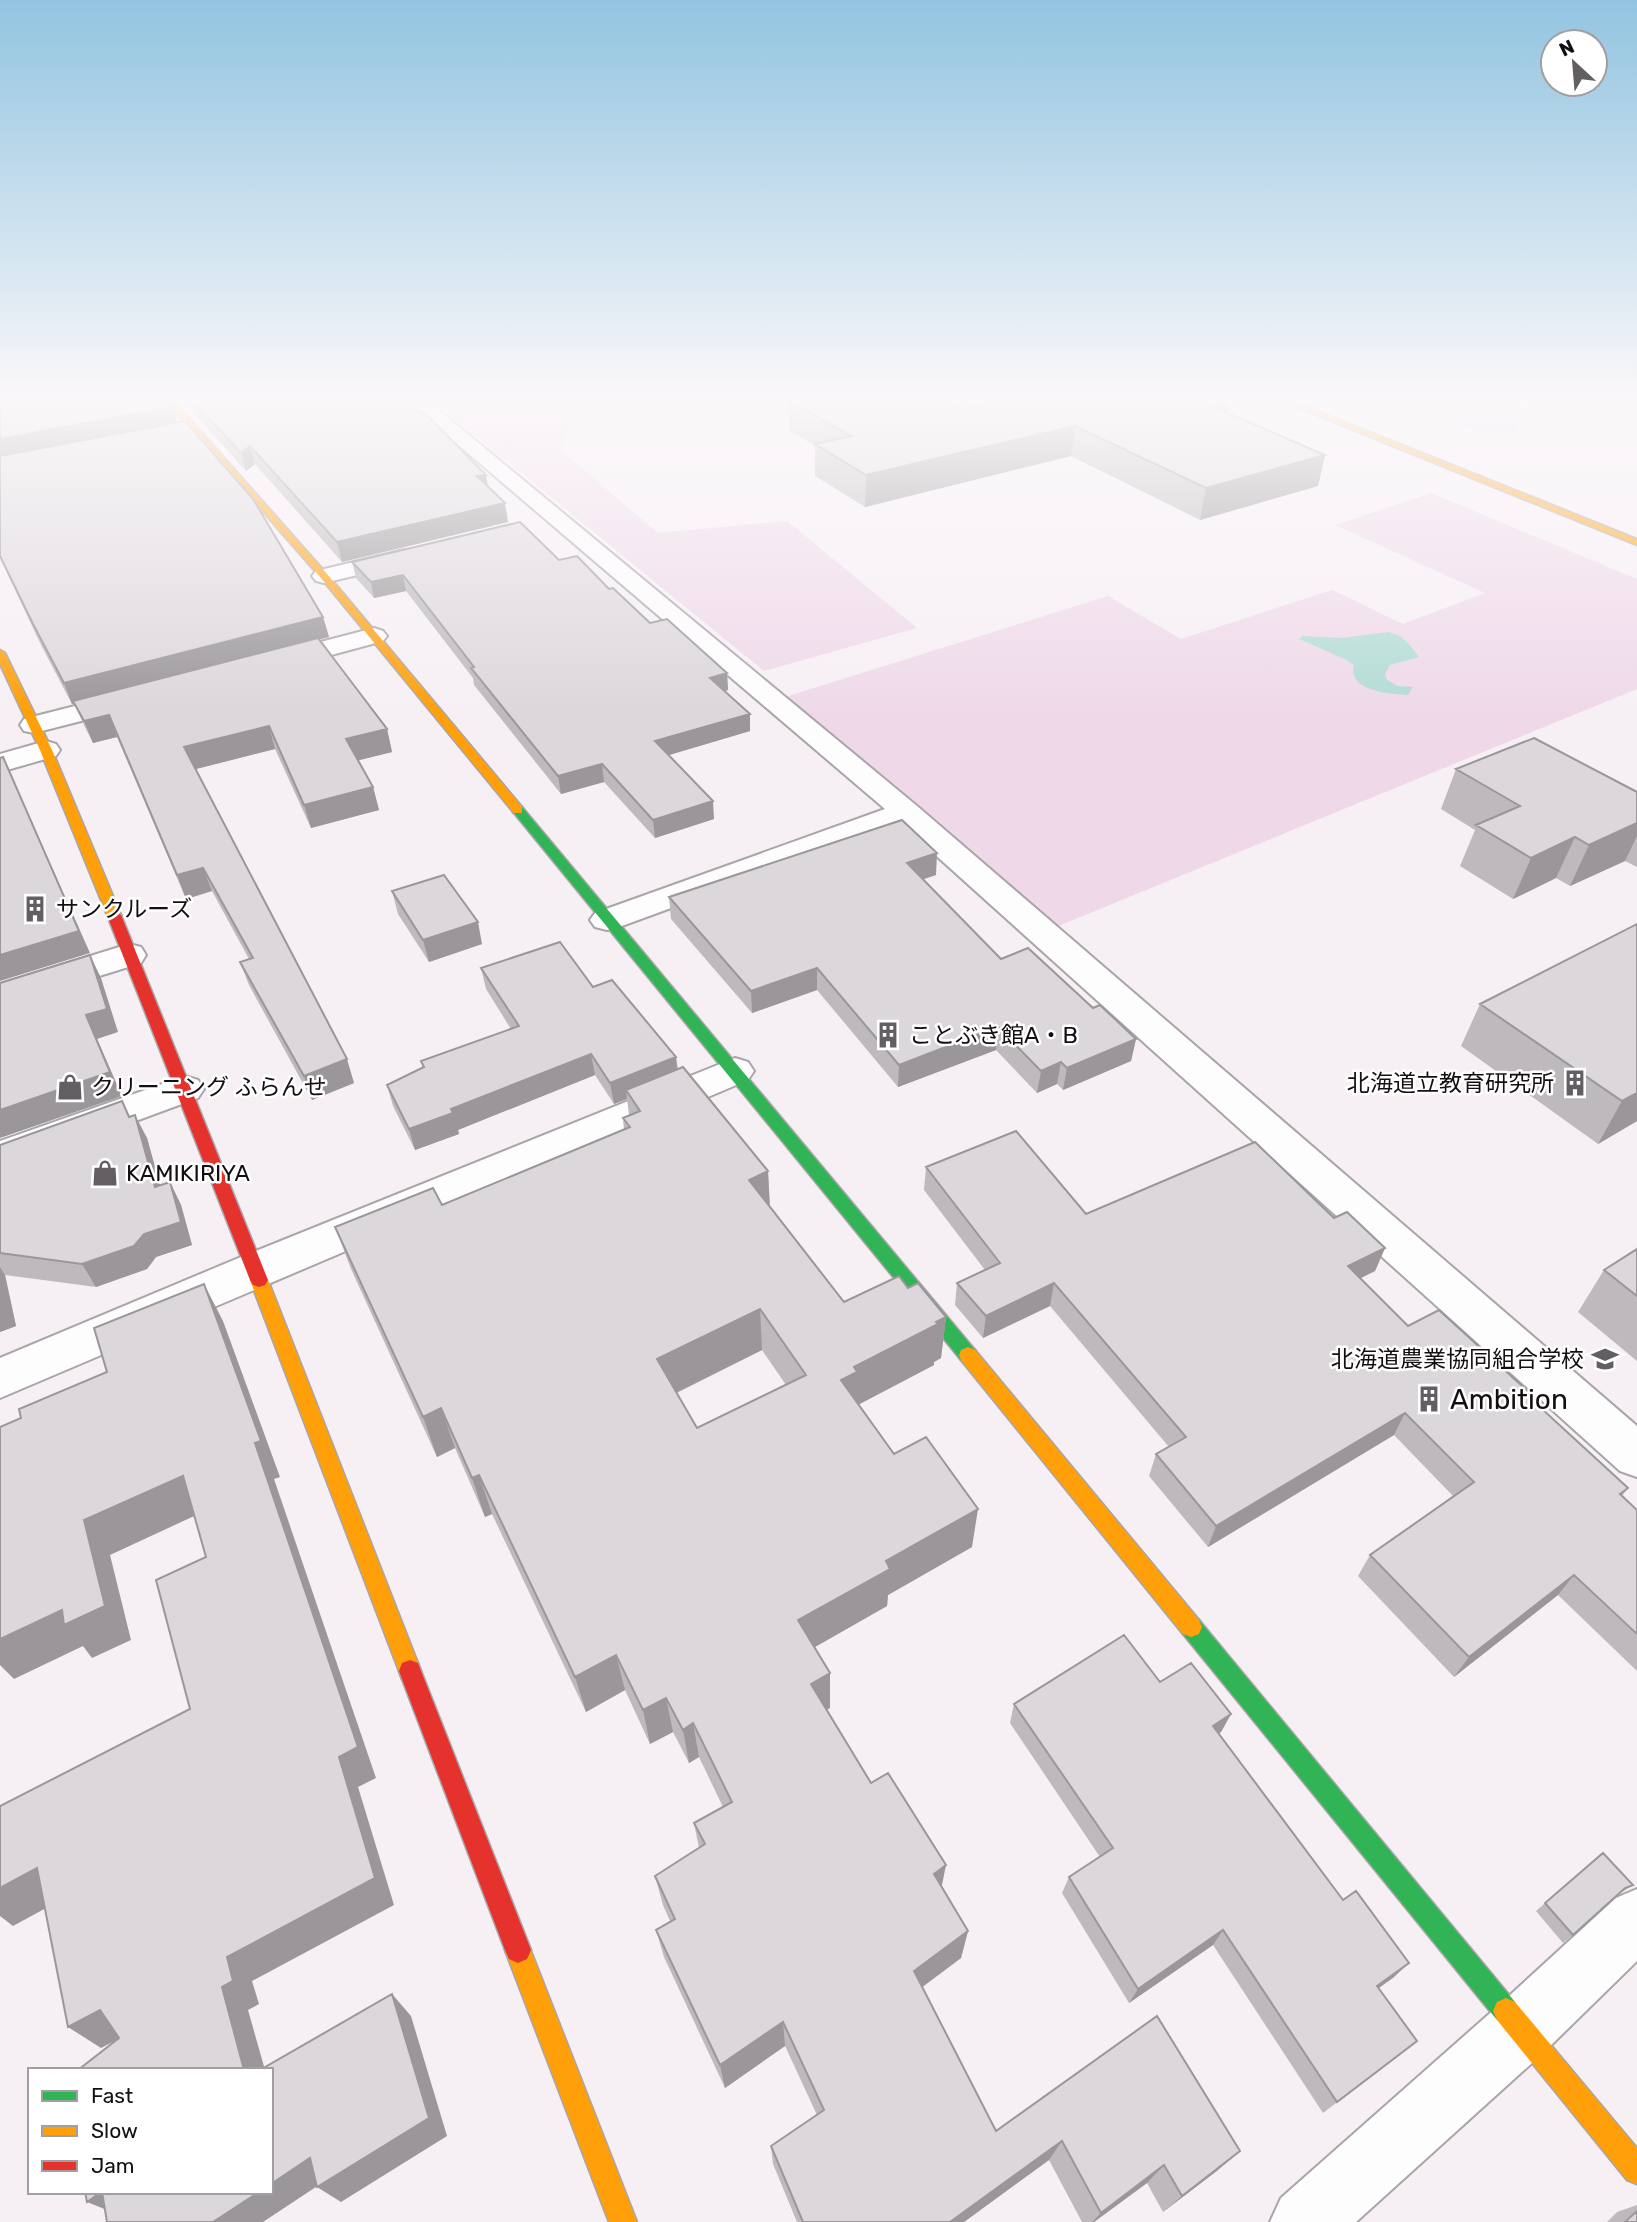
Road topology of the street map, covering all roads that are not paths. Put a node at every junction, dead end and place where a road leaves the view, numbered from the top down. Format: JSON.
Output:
{"nodes":[{"id":1,"x":262,"y":506,"type":"edge"},
{"id":2,"x":528,"y":506,"type":"edge"},
{"id":3,"x":1546,"y":506,"type":"edge"},
{"id":4,"x":1637,"y":542,"type":"edge"},
{"id":5,"x":428,"y":551,"type":"edge"},
{"id":6,"x":324,"y":576,"type":"junction"},
{"id":7,"x":374,"y":636,"type":"junction"},
{"id":8,"x":0,"y":653,"type":"edge"},
{"id":9,"x":256,"y":667,"type":"edge"},
{"id":10,"x":151,"y":695,"type":"edge"},
{"id":11,"x":40,"y":738,"type":"junction"},
{"id":12,"x":0,"y":763,"type":"edge"},
{"id":13,"x":906,"y":812,"type":"junction"},
{"id":14,"x":607,"y":920,"type":"junction"},
{"id":15,"x":129,"y":955,"type":"junction"},
{"id":16,"x":0,"y":996,"type":"edge"},
{"id":17,"x":735,"y":1071,"type":"junction"},
{"id":18,"x":185,"y":1089,"type":"junction"},
{"id":19,"x":0,"y":1156,"type":"edge"},
{"id":20,"x":256,"y":1269,"type":"junction"},
{"id":21,"x":0,"y":1379,"type":"edge"},
{"id":22,"x":1637,"y":1456,"type":"edge"},
{"id":23,"x":1637,"y":1919,"type":"edge"},
{"id":24,"x":1520,"y":2030,"type":"junction"},
{"id":25,"x":1637,"y":2170,"type":"edge"},
{"id":26,"x":623,"y":2222,"type":"edge"},
{"id":27,"x":1304,"y":2222,"type":"edge"}],
"edges":[{"from":1,"to":6,"type":"street"},
{"from":2,"to":13,"type":"street"},
{"from":3,"to":4,"type":"street"},
{"from":5,"to":6,"type":"street"},
{"from":6,"to":7,"type":"street"},
{"from":7,"to":9,"type":"street"},
{"from":7,"to":14,"type":"street"},
{"from":8,"to":11,"type":"street"},
{"from":10,"to":11,"type":"street"},
{"from":11,"to":12,"type":"street"},
{"from":11,"to":15,"type":"street"},
{"from":13,"to":14,"type":"street"},
{"from":13,"to":22,"type":"street"},
{"from":14,"to":17,"type":"street"},
{"from":15,"to":16,"type":"street"},
{"from":15,"to":18,"type":"street"},
{"from":17,"to":20,"type":"street"},
{"from":17,"to":24,"type":"street"},
{"from":18,"to":19,"type":"street"},
{"from":18,"to":20,"type":"street"},
{"from":20,"to":21,"type":"street"},
{"from":20,"to":26,"type":"street"},
{"from":23,"to":24,"type":"street"},
{"from":24,"to":25,"type":"street"},
{"from":24,"to":27,"type":"street"}]}
